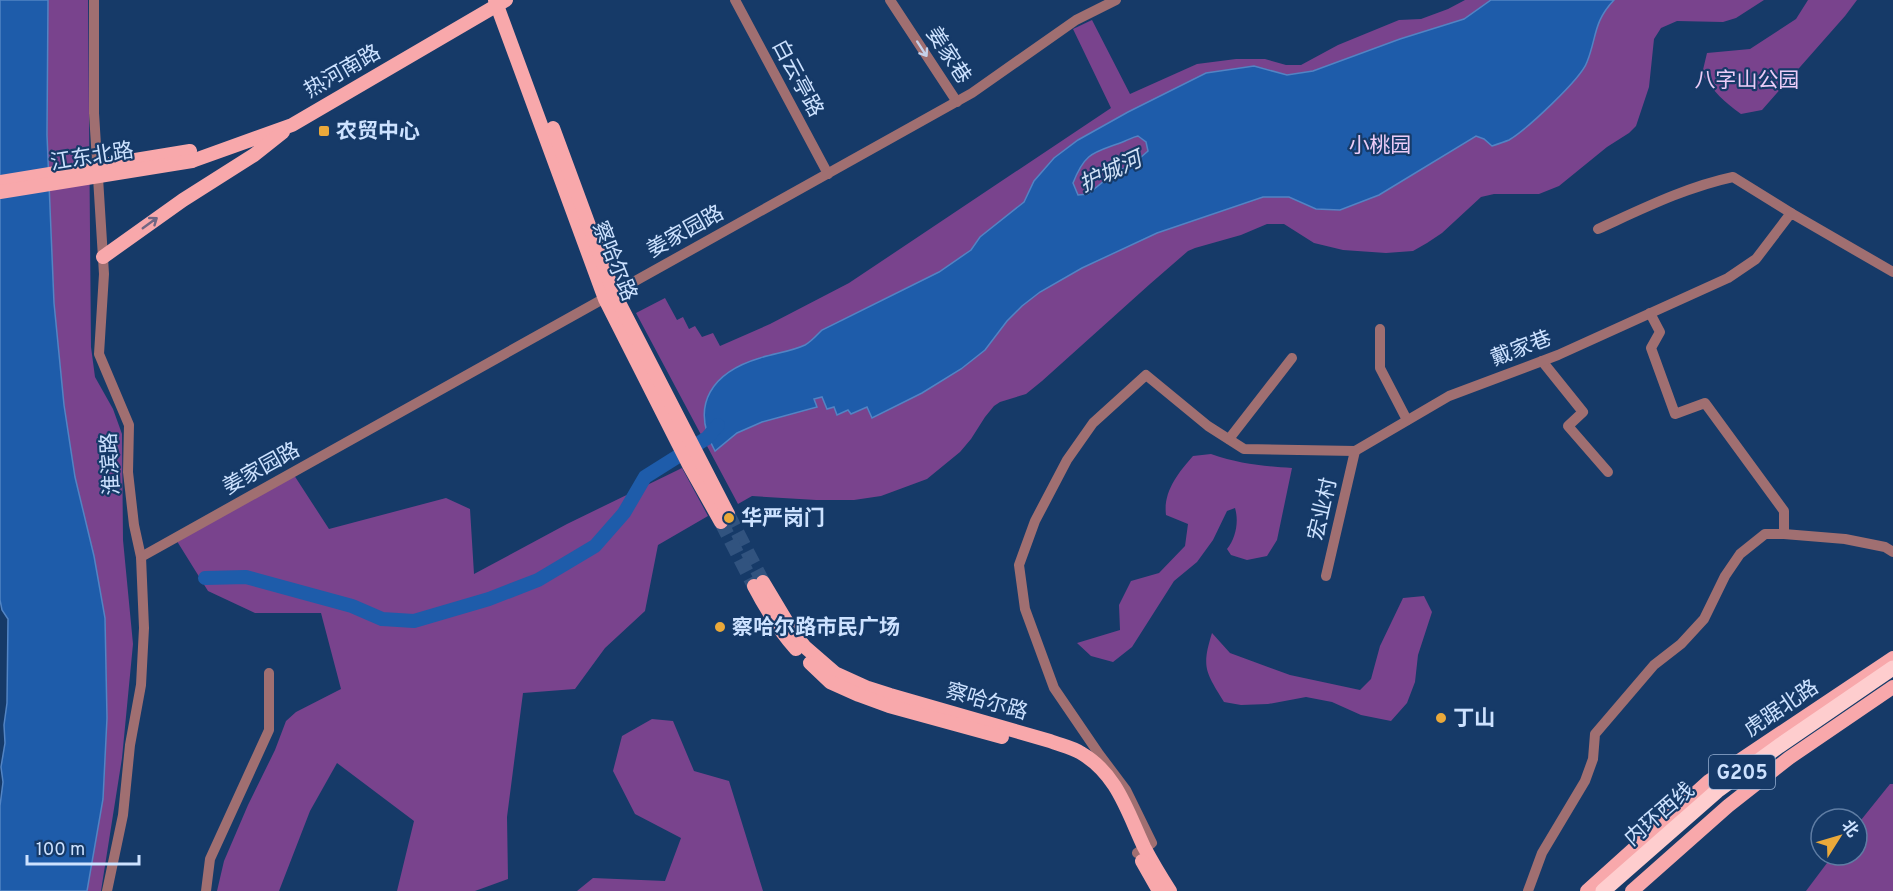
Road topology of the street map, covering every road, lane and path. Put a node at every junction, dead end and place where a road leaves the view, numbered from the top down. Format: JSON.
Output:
{"nodes":[{"id":1,"x":94,"y":0,"type":"edge"},
{"id":2,"x":735,"y":0,"type":"edge"},
{"id":3,"x":890,"y":0,"type":"edge"},
{"id":4,"x":1116,"y":0,"type":"edge"},
{"id":5,"x":499,"y":1,"type":"edge"},
{"id":6,"x":957,"y":102,"type":"junction"},
{"id":7,"x":292,"y":125,"type":"junction"},
{"id":8,"x":191,"y":156,"type":"junction"},
{"id":9,"x":828,"y":174,"type":"junction"},
{"id":10,"x":0,"y":182,"type":"edge"},
{"id":11,"x":0,"y":192,"type":"edge"},
{"id":12,"x":1791,"y":213,"type":"junction"},
{"id":13,"x":1598,"y":229,"type":"dead end"},
{"id":14,"x":103,"y":257,"type":"junction"},
{"id":15,"x":1893,"y":272,"type":"edge"},
{"id":16,"x":610,"y":296,"type":"junction"},
{"id":17,"x":1650,"y":313,"type":"junction"},
{"id":18,"x":1380,"y":329,"type":"dead end"},
{"id":19,"x":1292,"y":358,"type":"dead end"},
{"id":20,"x":1542,"y":361,"type":"junction"},
{"id":21,"x":1407,"y":420,"type":"junction"},
{"id":22,"x":1229,"y":439,"type":"junction"},
{"id":23,"x":1355,"y":451,"type":"junction"},
{"id":24,"x":1608,"y":472,"type":"dead end"},
{"id":25,"x":724,"y":518,"type":"tunnel mouth"},
{"id":26,"x":1784,"y":534,"type":"junction"},
{"id":27,"x":1893,"y":552,"type":"edge"},
{"id":28,"x":141,"y":557,"type":"junction"},
{"id":29,"x":1326,"y":576,"type":"dead end"},
{"id":30,"x":759,"y":584,"type":"tunnel mouth"},
{"id":31,"x":1893,"y":658,"type":"edge"},
{"id":32,"x":1893,"y":668,"type":"edge"},
{"id":33,"x":269,"y":672,"type":"dead end"},
{"id":34,"x":1893,"y":677,"type":"edge"},
{"id":35,"x":1893,"y":687,"type":"edge"},
{"id":36,"x":1774,"y":738,"type":"junction"},
{"id":37,"x":1789,"y":758,"type":"junction"},
{"id":38,"x":1141,"y":850,"type":"junction"},
{"id":39,"x":107,"y":891,"type":"edge"},
{"id":40,"x":206,"y":891,"type":"edge"},
{"id":41,"x":1159,"y":891,"type":"edge"},
{"id":42,"x":1170,"y":891,"type":"edge"},
{"id":43,"x":1528,"y":891,"type":"edge"},
{"id":44,"x":1587,"y":891,"type":"edge"},
{"id":45,"x":1596,"y":891,"type":"edge"},
{"id":46,"x":1603,"y":891,"type":"edge"},
{"id":47,"x":1617,"y":891,"type":"edge"},
{"id":48,"x":1623,"y":891,"type":"edge"},
{"id":49,"x":1632,"y":891,"type":"edge"}],
"edges":[{"from":1,"to":14,"type":"street","name":"淮滨路"},
{"from":2,"to":9,"type":"street","name":"白云亭路"},
{"from":3,"to":6,"type":"street","name":"姜家巷","one_way":true},
{"from":4,"to":6,"type":"street","name":"姜家园路"},
{"from":5,"to":7,"type":"main road","name":"热河南路"},
{"from":5,"to":8,"type":"main road","name":"热河南路"},
{"from":5,"to":16,"type":"main road","name":"察哈尔路"},
{"from":6,"to":9,"type":"street","name":"姜家园路"},
{"from":7,"to":8,"type":"main road","name":"热河南路"},
{"from":14,"to":7,"type":"main road","one_way":true},
{"from":8,"to":10,"type":"main road","name":"江东北路","bridge":true},
{"from":8,"to":11,"type":"main road","name":"江东北路","bridge":true},
{"from":9,"to":16,"type":"street","name":"姜家园路"},
{"from":12,"to":13,"type":"street"},
{"from":12,"to":15,"type":"street"},
{"from":12,"to":17,"type":"street","name":"戴家巷"},
{"from":14,"to":28,"type":"street","name":"淮滨路"},
{"from":16,"to":25,"type":"main road","name":"察哈尔路"},
{"from":16,"to":28,"type":"street","name":"姜家园路"},
{"from":17,"to":20,"type":"street","name":"戴家巷"},
{"from":17,"to":26,"type":"street"},
{"from":18,"to":21,"type":"street"},
{"from":19,"to":22,"type":"street"},
{"from":20,"to":21,"type":"street","name":"戴家巷"},
{"from":20,"to":24,"type":"street"},
{"from":21,"to":23,"type":"street","name":"戴家巷"},
{"from":22,"to":23,"type":"street"},
{"from":22,"to":38,"type":"street"},
{"from":23,"to":29,"type":"street","name":"宏业村"},
{"from":26,"to":27,"type":"street"},
{"from":26,"to":43,"type":"street"},
{"from":28,"to":39,"type":"street","name":"淮滨路"},
{"from":30,"to":38,"type":"main road","name":"察哈尔路"},
{"from":31,"to":36,"type":"main road","name":"虎踞北路"},
{"from":32,"to":46,"type":"highway","name":"内环西线","number":"G205"},
{"from":33,"to":40,"type":"street"},
{"from":34,"to":47,"type":"highway","name":"内环西线","number":"G205"},
{"from":35,"to":37,"type":"main road"},
{"from":36,"to":44,"type":"main road","name":"虎踞北路"},
{"from":36,"to":45,"type":"highway"},
{"from":37,"to":48,"type":"main road"},
{"from":37,"to":49,"type":"main road"},
{"from":38,"to":41,"type":"main road","name":"察哈尔路"},
{"from":38,"to":42,"type":"main road","name":"察哈尔路"}]}
